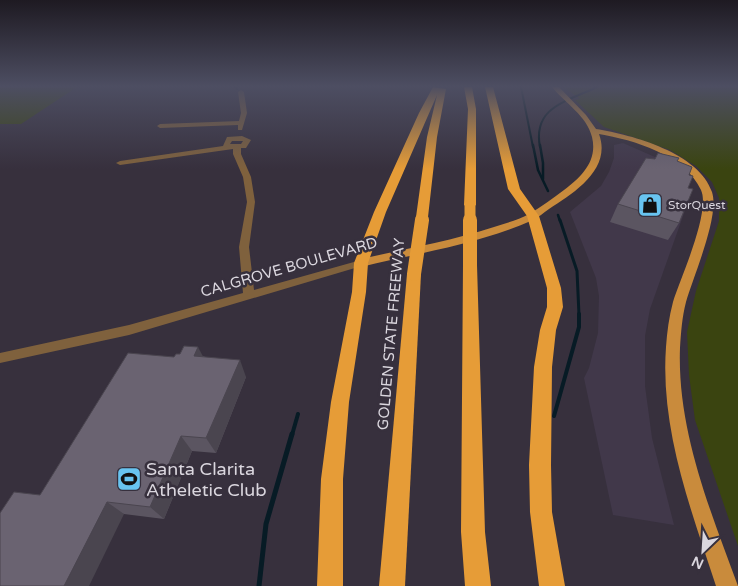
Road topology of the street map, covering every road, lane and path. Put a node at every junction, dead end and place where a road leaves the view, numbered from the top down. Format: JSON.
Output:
{"nodes":[{"id":1,"x":244,"y":114,"type":"edge"},
{"id":2,"x":423,"y":114,"type":"edge"},
{"id":3,"x":437,"y":114,"type":"edge"},
{"id":4,"x":472,"y":114,"type":"edge"},
{"id":5,"x":496,"y":114,"type":"edge"},
{"id":6,"x":580,"y":114,"type":"edge"},
{"id":7,"x":241,"y":123,"type":"junction"},
{"id":8,"x":160,"y":126,"type":"dead end"},
{"id":9,"x":594,"y":131,"type":"junction"},
{"id":10,"x":235,"y":144,"type":"junction"},
{"id":11,"x":120,"y":163,"type":"dead end"},
{"id":12,"x":533,"y":216,"type":"junction"},
{"id":13,"x":361,"y":263,"type":"junction"},
{"id":14,"x":249,"y":295,"type":"junction"},
{"id":15,"x":0,"y":358,"type":"edge"},
{"id":16,"x":330,"y":586,"type":"edge"},
{"id":17,"x":392,"y":586,"type":"edge"},
{"id":18,"x":478,"y":586,"type":"edge"},
{"id":19,"x":552,"y":586,"type":"edge"},
{"id":20,"x":727,"y":586,"type":"edge"}],
"edges":[{"from":1,"to":7,"type":"street"},
{"from":2,"to":13,"type":"highway"},
{"from":3,"to":17,"type":"highway","name":"GOLDEN STATE FREEWAY","bridge":true},
{"from":4,"to":18,"type":"highway","bridge":true},
{"from":5,"to":12,"type":"highway"},
{"from":6,"to":9,"type":"main road"},
{"from":7,"to":8,"type":"street"},
{"from":7,"to":10,"type":"street"},
{"from":9,"to":12,"type":"main road","name":"CALGROVE BOULEVARD"},
{"from":9,"to":20,"type":"main road"},
{"from":10,"to":11,"type":"street"},
{"from":10,"to":14,"type":"street"},
{"from":12,"to":13,"type":"main road","name":"CALGROVE BOULEVARD"},
{"from":12,"to":19,"type":"highway"},
{"from":13,"to":14,"type":"street","name":"CALGROVE BOULEVARD"},
{"from":13,"to":16,"type":"highway"},
{"from":14,"to":15,"type":"street","name":"CALGROVE BOULEVARD"}]}
